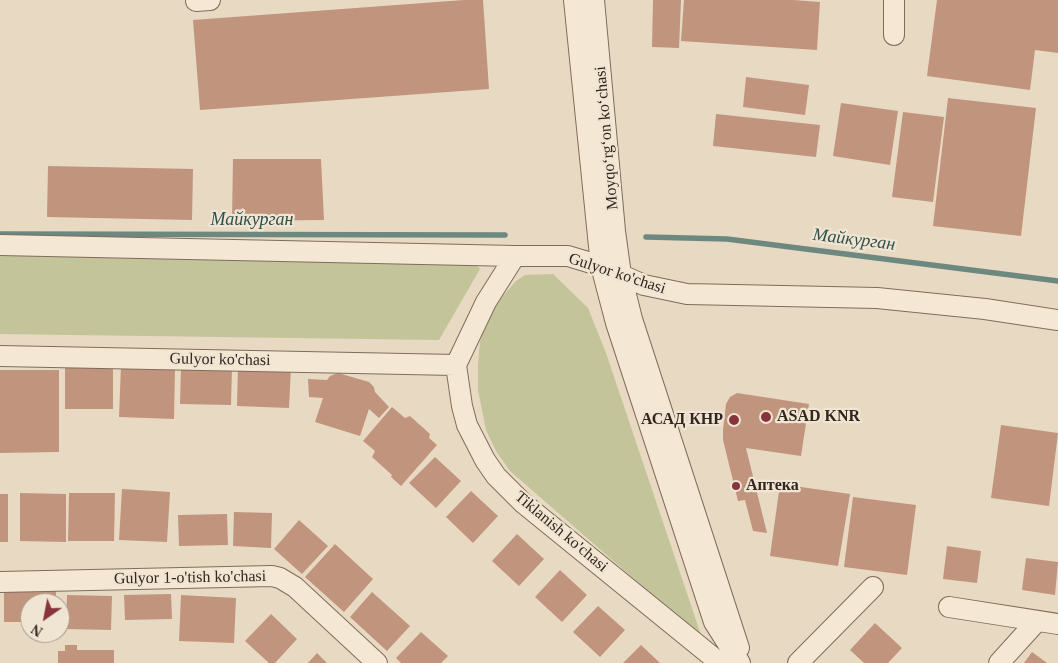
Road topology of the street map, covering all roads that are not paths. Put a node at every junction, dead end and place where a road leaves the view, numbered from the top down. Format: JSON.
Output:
{"nodes":[{"id":1,"x":574,"y":0,"type":"edge"},
{"id":2,"x":594,"y":0,"type":"edge"},
{"id":3,"x":894,"y":0,"type":"edge"},
{"id":4,"x":894,"y":35,"type":"dead end"},
{"id":5,"x":0,"y":245,"type":"edge"},
{"id":6,"x":515,"y":256,"type":"junction"},
{"id":7,"x":601,"y":266,"type":"junction"},
{"id":8,"x":621,"y":275,"type":"junction"},
{"id":9,"x":1058,"y":320,"type":"edge"},
{"id":10,"x":0,"y":356,"type":"edge"},
{"id":11,"x":456,"y":364,"type":"junction"},
{"id":12,"x":0,"y":582,"type":"edge"},
{"id":13,"x":872,"y":587,"type":"dead end"},
{"id":14,"x":949,"y":607,"type":"dead end"},
{"id":15,"x":1037,"y":621,"type":"junction"},
{"id":16,"x":1058,"y":624,"type":"edge"},
{"id":17,"x":377,"y":663,"type":"edge"},
{"id":18,"x":720,"y":663,"type":"edge"},
{"id":19,"x":740,"y":663,"type":"edge"},
{"id":20,"x":744,"y":663,"type":"edge"},
{"id":21,"x":798,"y":663,"type":"edge"},
{"id":22,"x":999,"y":663,"type":"edge"}],
"edges":[{"from":1,"to":7,"type":"street","name":"Moyqoʻrgʻon koʻchasi"},
{"from":2,"to":8,"type":"street","name":"Moyqoʻrgʻon koʻchasi"},
{"from":3,"to":4,"type":"street"},
{"from":5,"to":6,"type":"street","name":"Gulyor ko'chasi"},
{"from":6,"to":7,"type":"street","name":"Gulyor ko'chasi"},
{"from":6,"to":11,"type":"street"},
{"from":7,"to":8,"type":"street","name":"Gulyor ko'chasi"},
{"from":7,"to":19,"type":"street","name":"Moyqoʻrgʻon koʻchasi"},
{"from":8,"to":9,"type":"street","name":"Gulyor ko'chasi"},
{"from":8,"to":20,"type":"street","name":"Moyqoʻrgʻon koʻchasi"},
{"from":10,"to":11,"type":"street","name":"Gulyor ko'chasi"},
{"from":11,"to":18,"type":"street","name":"Tiklanish ko'chasi"},
{"from":12,"to":17,"type":"street","name":"Gulyor 1-o'tish ko'chasi"},
{"from":13,"to":21,"type":"street"},
{"from":14,"to":15,"type":"street"},
{"from":15,"to":16,"type":"street"},
{"from":15,"to":22,"type":"street"}]}
